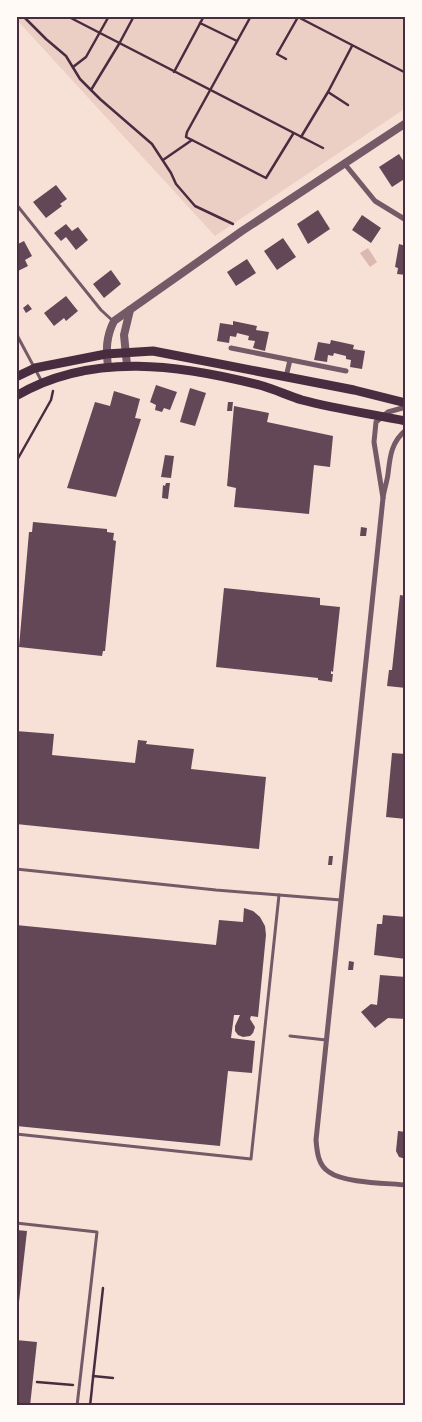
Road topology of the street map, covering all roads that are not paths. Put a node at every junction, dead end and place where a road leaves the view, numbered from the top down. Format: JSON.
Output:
{"nodes":[{"id":1,"x":406,"y":123,"type":"edge"},
{"id":2,"x":344,"y":163,"type":"junction"},
{"id":3,"x":16,"y":204,"type":"edge"},
{"id":4,"x":406,"y":220,"type":"edge"},
{"id":5,"x":130,"y":310,"type":"junction"},
{"id":6,"x":114,"y":321,"type":"junction"},
{"id":7,"x":16,"y":329,"type":"edge"},
{"id":8,"x":17,"y":338,"type":"edge"},
{"id":9,"x":230,"y":348,"type":"dead end"},
{"id":10,"x":126,"y":352,"type":"junction"},
{"id":11,"x":106,"y":354,"type":"junction"},
{"id":12,"x":290,"y":360,"type":"junction"},
{"id":13,"x":127,"y":365,"type":"junction"},
{"id":14,"x":108,"y":367,"type":"junction"},
{"id":15,"x":35,"y":368,"type":"junction"},
{"id":16,"x":346,"y":371,"type":"dead end"},
{"id":17,"x":286,"y":377,"type":"junction"},
{"id":18,"x":16,"y":378,"type":"edge"},
{"id":19,"x":46,"y":381,"type":"junction"},
{"id":20,"x":16,"y":396,"type":"edge"},
{"id":21,"x":406,"y":403,"type":"edge"},
{"id":22,"x":406,"y":407,"type":"edge"},
{"id":23,"x":382,"y":416,"type":"junction"},
{"id":24,"x":406,"y":421,"type":"edge"},
{"id":25,"x":406,"y":430,"type":"edge"},
{"id":26,"x":383,"y":498,"type":"junction"},
{"id":27,"x":16,"y":869,"type":"edge"},
{"id":28,"x":279,"y":895,"type":"junction"},
{"id":29,"x":341,"y":900,"type":"junction"},
{"id":30,"x":290,"y":1036,"type":"dead end"},
{"id":31,"x":326,"y":1040,"type":"junction"},
{"id":32,"x":16,"y":1134,"type":"edge"},
{"id":33,"x":406,"y":1185,"type":"edge"},
{"id":34,"x":16,"y":1223,"type":"edge"},
{"id":35,"x":77,"y":1406,"type":"edge"}],
"edges":[{"from":1,"to":2,"type":"street"},
{"from":2,"to":4,"type":"street"},
{"from":2,"to":5,"type":"street"},
{"from":3,"to":6,"type":"lane"},
{"from":5,"to":6,"type":"street"},
{"from":5,"to":10,"type":"street"},
{"from":6,"to":11,"type":"street"},
{"from":7,"to":8,"type":"lane"},
{"from":8,"to":15,"type":"lane"},
{"from":9,"to":12,"type":"street"},
{"from":10,"to":11,"type":"main road"},
{"from":10,"to":13,"type":"street"},
{"from":10,"to":17,"type":"main road"},
{"from":11,"to":14,"type":"street"},
{"from":11,"to":15,"type":"main road"},
{"from":12,"to":16,"type":"street"},
{"from":12,"to":17,"type":"street"},
{"from":13,"to":14,"type":"main road"},
{"from":13,"to":23,"type":"main road"},
{"from":14,"to":19,"type":"main road"},
{"from":15,"to":18,"type":"main road"},
{"from":15,"to":19,"type":"lane"},
{"from":17,"to":21,"type":"main road"},
{"from":19,"to":20,"type":"main road"},
{"from":22,"to":23,"type":"street"},
{"from":23,"to":24,"type":"main road"},
{"from":23,"to":26,"type":"street"},
{"from":25,"to":26,"type":"street"},
{"from":26,"to":29,"type":"street"},
{"from":27,"to":28,"type":"lane"},
{"from":28,"to":29,"type":"lane"},
{"from":28,"to":32,"type":"lane"},
{"from":29,"to":31,"type":"street"},
{"from":30,"to":31,"type":"lane"},
{"from":31,"to":33,"type":"street"},
{"from":34,"to":35,"type":"lane"}]}
